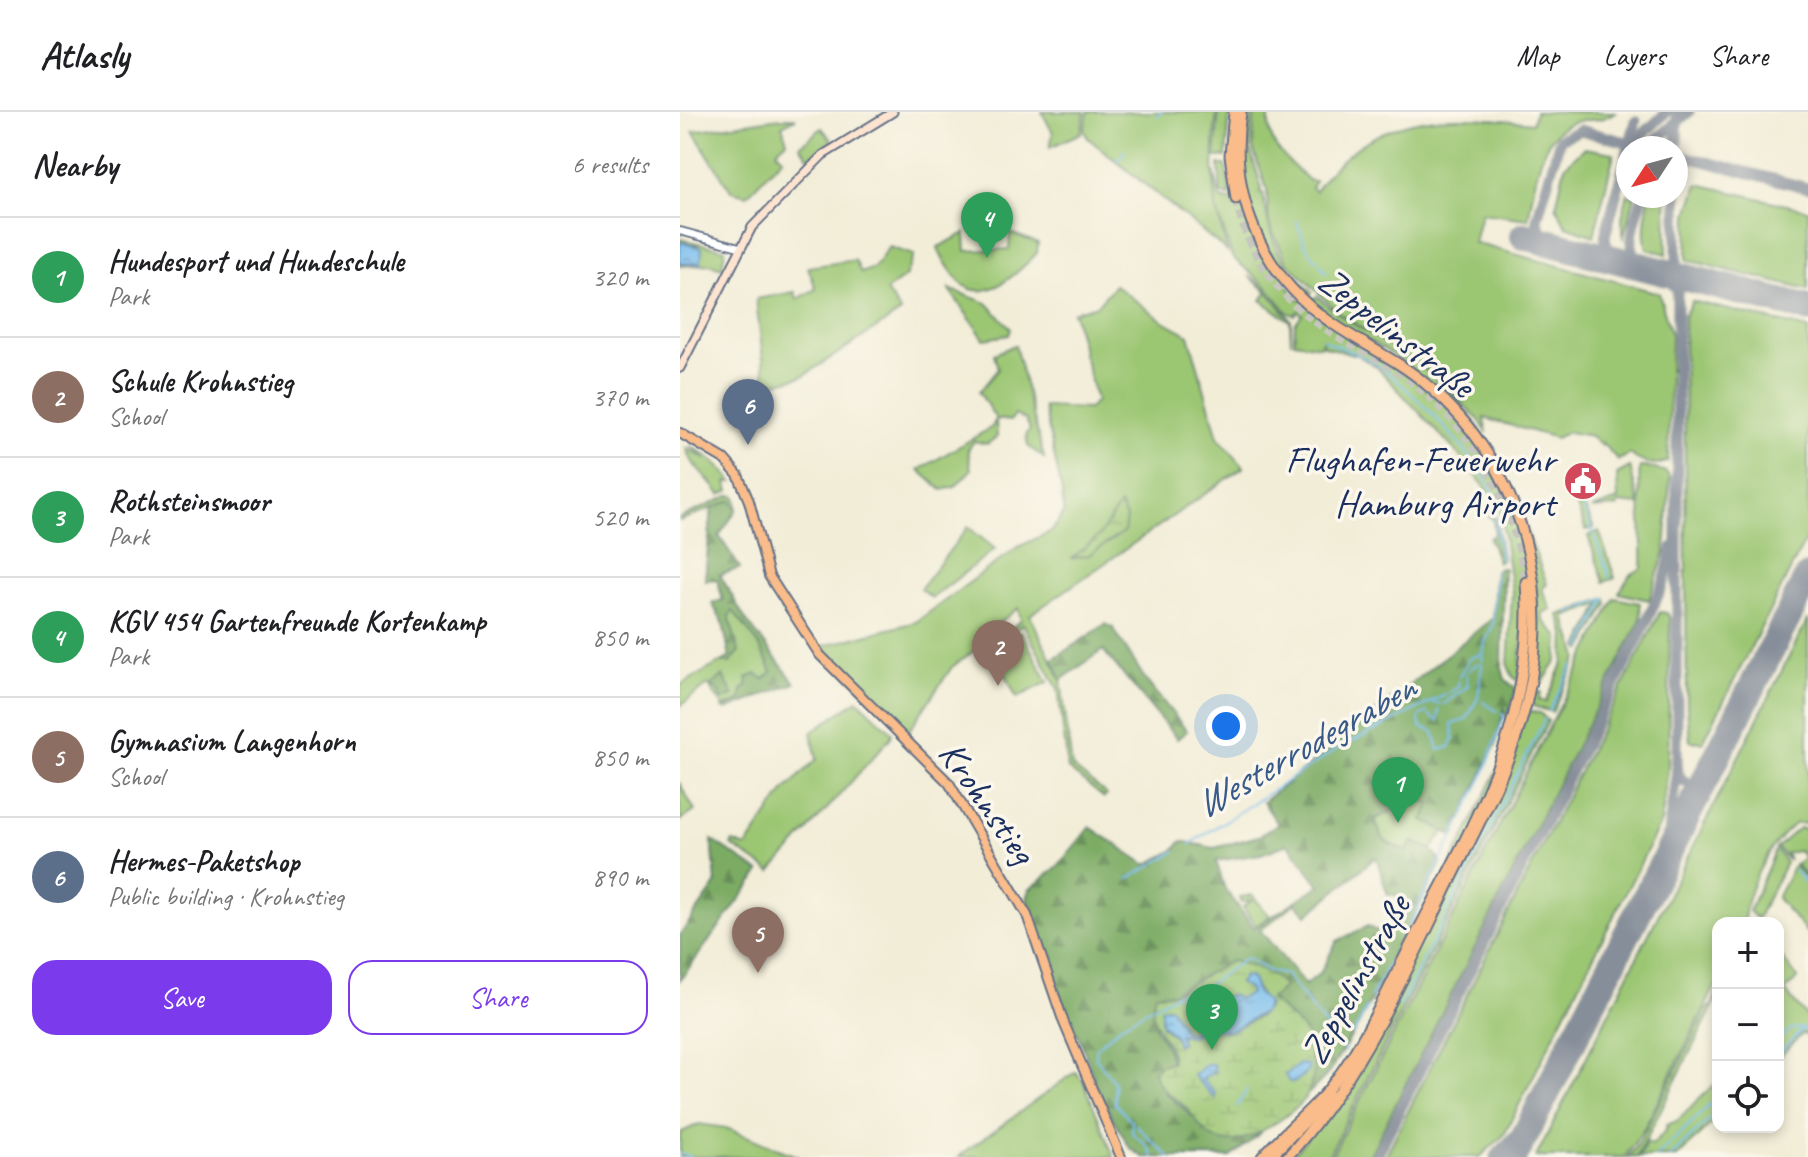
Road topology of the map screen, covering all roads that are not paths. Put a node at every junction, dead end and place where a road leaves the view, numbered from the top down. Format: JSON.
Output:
{"nodes":[{"id":1,"x":893,"y":112,"type":"edge"},
{"id":2,"x":1234,"y":112,"type":"edge"},
{"id":3,"x":1241,"y":112,"type":"edge"},
{"id":4,"x":1236,"y":199,"type":"tunnel mouth"},
{"id":5,"x":680,"y":231,"type":"edge"},
{"id":6,"x":739,"y":247,"type":"junction"},
{"id":7,"x":680,"y":368,"type":"edge"},
{"id":8,"x":680,"y":433,"type":"edge"},
{"id":9,"x":680,"y":439,"type":"edge"},
{"id":10,"x":752,"y":516,"type":"junction"},
{"id":11,"x":1526,"y":582,"type":"tunnel mouth"},
{"id":12,"x":1344,"y":1081,"type":"junction"},
{"id":13,"x":1121,"y":1157,"type":"edge"},
{"id":14,"x":1262,"y":1157,"type":"edge"},
{"id":15,"x":1270,"y":1157,"type":"edge"},
{"id":16,"x":1287,"y":1157,"type":"edge"}],
"edges":[{"from":1,"to":6,"type":"main road"},
{"from":2,"to":4,"type":"highway"},
{"from":3,"to":12,"type":"highway","name":"Zeppelinstraße"},
{"from":5,"to":6,"type":"street"},
{"from":6,"to":7,"type":"main road"},
{"from":8,"to":10,"type":"main road","name":"Krohnstieg"},
{"from":9,"to":10,"type":"main road","name":"Krohnstieg"},
{"from":10,"to":13,"type":"main road","name":"Krohnstieg"},
{"from":11,"to":14,"type":"highway","name":"Zeppelinstraße"},
{"from":12,"to":15,"type":"highway"},
{"from":12,"to":16,"type":"highway"}]}
